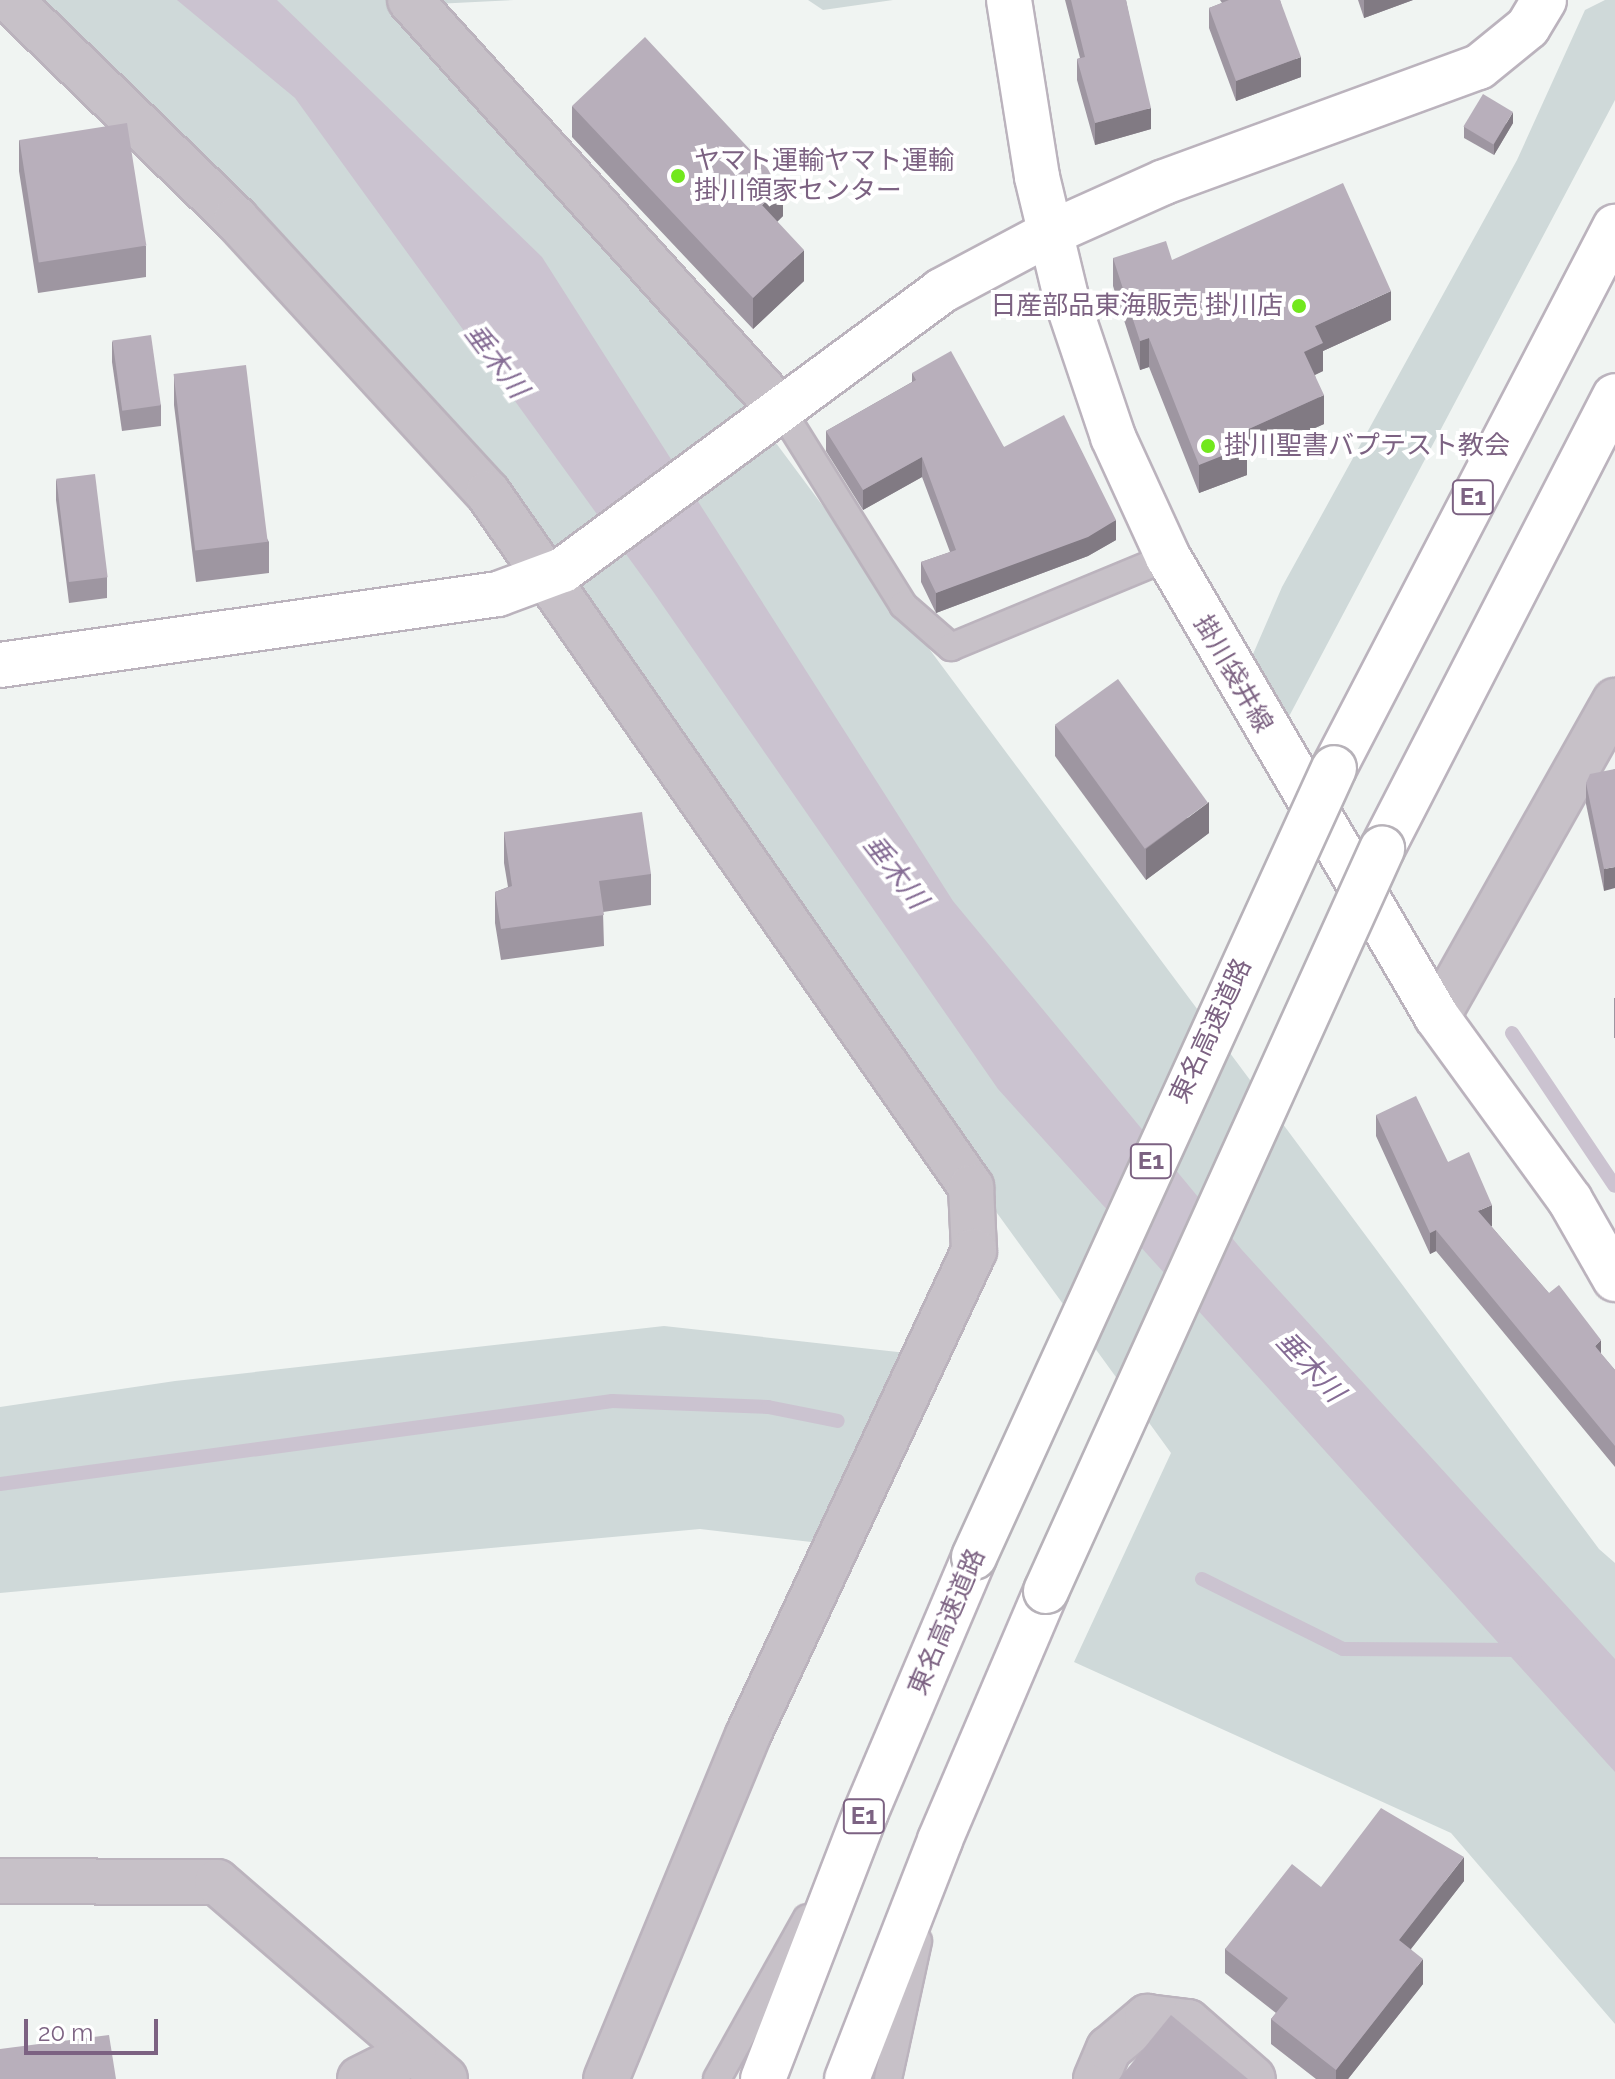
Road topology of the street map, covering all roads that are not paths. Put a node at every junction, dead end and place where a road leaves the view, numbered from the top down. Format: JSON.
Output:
{"nodes":[{"id":1,"x":10,"y":0,"type":"edge"},
{"id":2,"x":410,"y":0,"type":"edge"},
{"id":3,"x":1009,"y":0,"type":"edge"},
{"id":4,"x":1544,"y":0,"type":"edge"},
{"id":5,"x":1615,"y":227,"type":"edge"},
{"id":6,"x":1048,"y":234,"type":"junction"},
{"id":7,"x":1615,"y":396,"type":"edge"},
{"id":8,"x":767,"y":422,"type":"junction"},
{"id":9,"x":1168,"y":557,"type":"junction"},
{"id":10,"x":554,"y":574,"type":"junction"},
{"id":11,"x":0,"y":665,"type":"edge"},
{"id":12,"x":1615,"y":701,"type":"edge"},
{"id":13,"x":1437,"y":1017,"type":"junction"},
{"id":14,"x":1615,"y":1279,"type":"edge"},
{"id":15,"x":866,"y":1812,"type":"junction"},
{"id":16,"x":940,"y":1840,"type":"junction"},
{"id":17,"x":0,"y":1881,"type":"edge"},
{"id":18,"x":430,"y":2066,"type":"edge"},
{"id":19,"x":360,"y":2079,"type":"edge"},
{"id":20,"x":606,"y":2079,"type":"edge"},
{"id":21,"x":717,"y":2079,"type":"edge"},
{"id":22,"x":763,"y":2079,"type":"edge"},
{"id":23,"x":847,"y":2079,"type":"edge"},
{"id":24,"x":888,"y":2079,"type":"edge"},
{"id":25,"x":1096,"y":2079,"type":"edge"},
{"id":26,"x":1253,"y":2079,"type":"edge"}],
"edges":[{"from":1,"to":10,"type":"street"},
{"from":2,"to":8,"type":"street"},
{"from":3,"to":6,"type":"main road","name":"掛川袋井線"},
{"from":4,"to":6,"type":"main road"},
{"from":5,"to":15,"type":"main road","name":"東名高速道路","number":"E1","bridge":true},
{"from":6,"to":8,"type":"main road"},
{"from":6,"to":9,"type":"main road","name":"掛川袋井線"},
{"from":7,"to":16,"type":"main road","bridge":true},
{"from":8,"to":9,"type":"lane"},
{"from":8,"to":10,"type":"main road"},
{"from":9,"to":13,"type":"main road","name":"掛川袋井線"},
{"from":10,"to":11,"type":"main road"},
{"from":10,"to":20,"type":"street"},
{"from":12,"to":13,"type":"street"},
{"from":13,"to":14,"type":"main road","name":"掛川袋井線"},
{"from":15,"to":21,"type":"lane"},
{"from":15,"to":22,"type":"main road","name":"東名高速道路","number":"E1"},
{"from":16,"to":23,"type":"main road"},
{"from":16,"to":24,"type":"lane"},
{"from":17,"to":18,"type":"street"},
{"from":18,"to":19,"type":"street"},
{"from":25,"to":26,"type":"street"}]}
